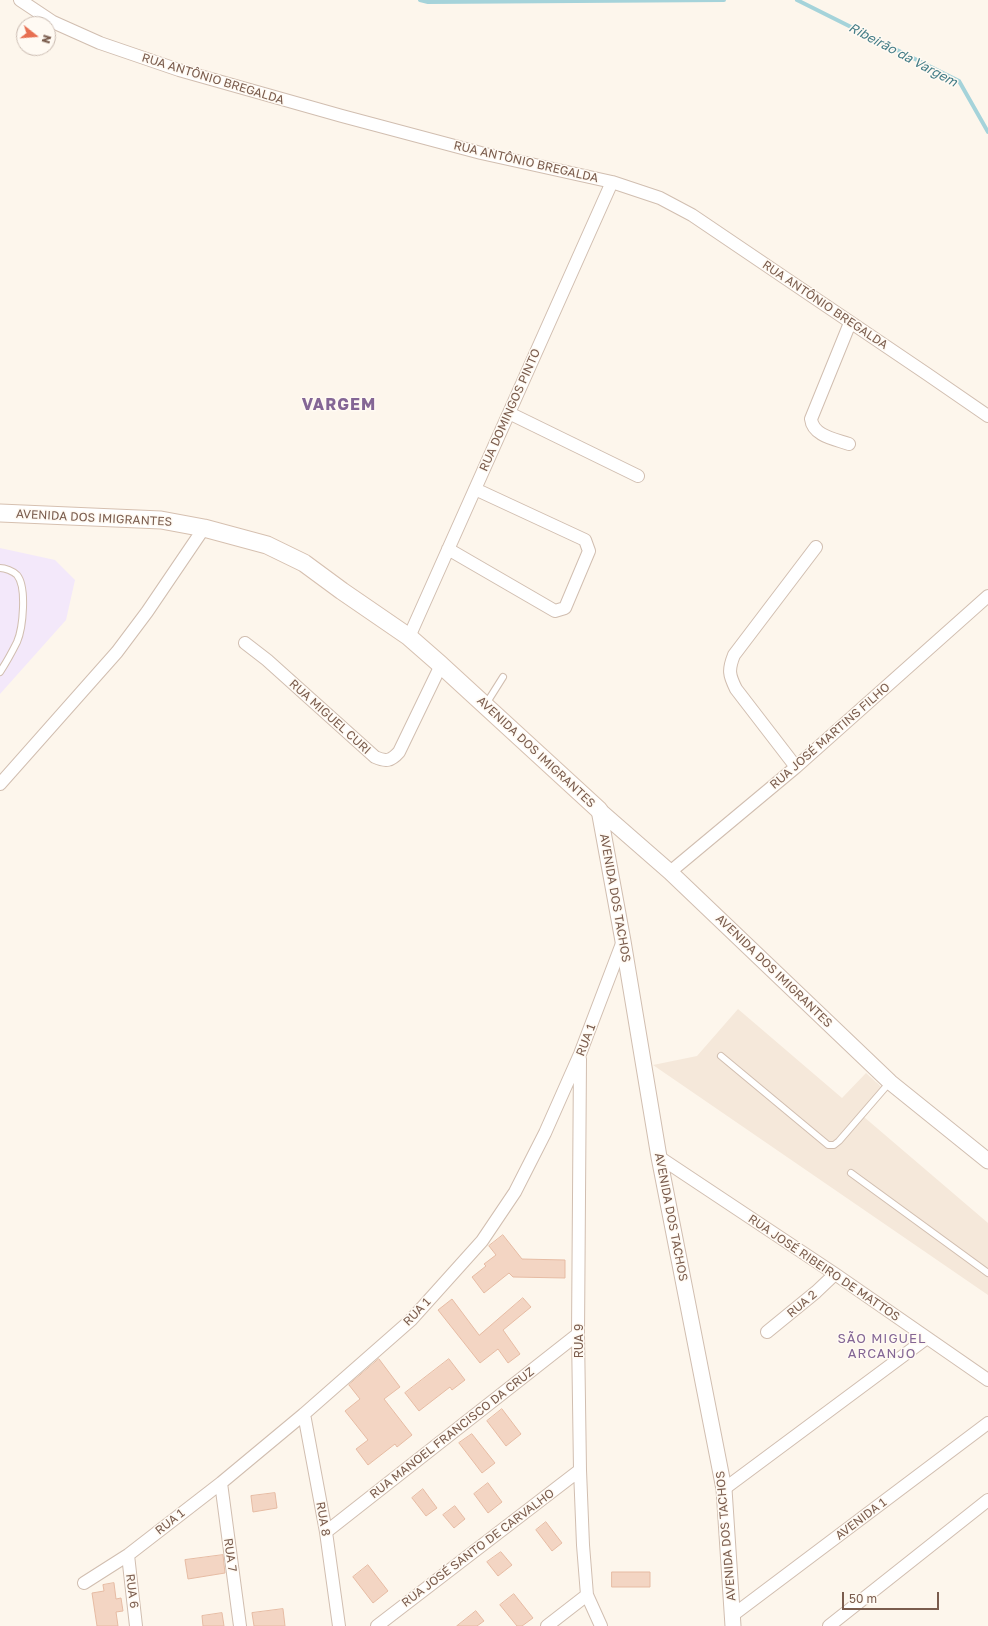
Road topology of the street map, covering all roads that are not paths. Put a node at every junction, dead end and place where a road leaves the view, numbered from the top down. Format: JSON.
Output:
{"nodes":[{"id":1,"x":20,"y":0,"type":"edge"},
{"id":2,"x":612,"y":182,"type":"junction"},
{"id":3,"x":850,"y":323,"type":"junction"},
{"id":4,"x":509,"y":413,"type":"junction"},
{"id":5,"x":988,"y":416,"type":"edge"},
{"id":6,"x":849,"y":444,"type":"dead end"},
{"id":7,"x":638,"y":476,"type":"dead end"},
{"id":8,"x":475,"y":489,"type":"junction"},
{"id":9,"x":0,"y":513,"type":"edge"},
{"id":10,"x":204,"y":528,"type":"junction"},
{"id":11,"x":816,"y":547,"type":"dead end"},
{"id":12,"x":448,"y":549,"type":"junction"},
{"id":13,"x":0,"y":568,"type":"edge"},
{"id":14,"x":988,"y":596,"type":"edge"},
{"id":15,"x":409,"y":638,"type":"junction"},
{"id":16,"x":245,"y":643,"type":"dead end"},
{"id":17,"x":441,"y":665,"type":"junction"},
{"id":18,"x":0,"y":672,"type":"edge"},
{"id":19,"x":503,"y":677,"type":"dead end"},
{"id":20,"x":485,"y":705,"type":"junction"},
{"id":21,"x":796,"y":767,"type":"junction"},
{"id":22,"x":0,"y":784,"type":"edge"},
{"id":23,"x":598,"y":810,"type":"junction"},
{"id":24,"x":670,"y":872,"type":"junction"},
{"id":25,"x":623,"y":941,"type":"junction"},
{"id":26,"x":580,"y":1054,"type":"junction"},
{"id":27,"x":721,"y":1056,"type":"dead end"},
{"id":28,"x":890,"y":1082,"type":"junction"},
{"id":29,"x":659,"y":1157,"type":"junction"},
{"id":30,"x":988,"y":1161,"type":"edge"},
{"id":31,"x":851,"y":1173,"type":"dead end"},
{"id":32,"x":988,"y":1272,"type":"edge"},
{"id":33,"x":835,"y":1274,"type":"junction"},
{"id":34,"x":767,"y":1332,"type":"dead end"},
{"id":35,"x":578,"y":1334,"type":"junction"},
{"id":36,"x":927,"y":1338,"type":"junction"},
{"id":37,"x":988,"y":1380,"type":"edge"},
{"id":38,"x":304,"y":1414,"type":"junction"},
{"id":39,"x":988,"y":1423,"type":"edge"},
{"id":40,"x":580,"y":1470,"type":"junction"},
{"id":41,"x":221,"y":1483,"type":"junction"},
{"id":42,"x":724,"y":1489,"type":"junction"},
{"id":43,"x":988,"y":1500,"type":"edge"},
{"id":44,"x":326,"y":1532,"type":"junction"},
{"id":45,"x":128,"y":1556,"type":"junction"},
{"id":46,"x":84,"y":1583,"type":"dead end"},
{"id":47,"x":587,"y":1595,"type":"junction"},
{"id":48,"x":733,"y":1621,"type":"edge"},
{"id":49,"x":136,"y":1626,"type":"edge"},
{"id":50,"x":240,"y":1626,"type":"edge"},
{"id":51,"x":339,"y":1626,"type":"edge"},
{"id":52,"x":377,"y":1626,"type":"edge"},
{"id":53,"x":547,"y":1626,"type":"edge"},
{"id":54,"x":600,"y":1626,"type":"edge"},
{"id":55,"x":829,"y":1626,"type":"edge"}],
"edges":[{"from":1,"to":2,"type":"street","name":"RUA ANTÔNIO BREGALDA"},
{"from":2,"to":3,"type":"street","name":"RUA ANTÔNIO BREGALDA"},
{"from":2,"to":4,"type":"street","name":"RUA DOMINGOS PINTO"},
{"from":3,"to":5,"type":"street","name":"RUA ANTÔNIO BREGALDA"},
{"from":3,"to":6,"type":"street"},
{"from":4,"to":7,"type":"street"},
{"from":4,"to":8,"type":"street","name":"RUA DOMINGOS PINTO"},
{"from":8,"to":12,"type":"street","name":"RUA DOMINGOS PINTO"},
{"from":8,"to":12,"type":"street"},
{"from":9,"to":10,"type":"main road","name":"AVENIDA DOS IMIGRANTES"},
{"from":10,"to":15,"type":"main road","name":"AVENIDA DOS IMIGRANTES"},
{"from":10,"to":22,"type":"street"},
{"from":11,"to":21,"type":"street"},
{"from":12,"to":15,"type":"street","name":"RUA DOMINGOS PINTO"},
{"from":13,"to":18,"type":"lane"},
{"from":14,"to":21,"type":"street","name":"RUA JOSÉ MARTINS FILHO"},
{"from":15,"to":17,"type":"main road","name":"AVENIDA DOS IMIGRANTES"},
{"from":16,"to":17,"type":"street","name":"RUA MIGUEL CURI"},
{"from":17,"to":20,"type":"main road","name":"AVENIDA DOS IMIGRANTES"},
{"from":19,"to":20,"type":"lane"},
{"from":20,"to":23,"type":"main road","name":"AVENIDA DOS IMIGRANTES"},
{"from":21,"to":24,"type":"street","name":"RUA JOSÉ MARTINS FILHO"},
{"from":23,"to":24,"type":"street","name":"AVENIDA DOS IMIGRANTES"},
{"from":23,"to":25,"type":"street","name":"AVENIDA DOS TACHOS"},
{"from":24,"to":28,"type":"street","name":"AVENIDA DOS IMIGRANTES"},
{"from":25,"to":26,"type":"street","name":"RUA 1"},
{"from":25,"to":29,"type":"street","name":"AVENIDA DOS TACHOS"},
{"from":26,"to":35,"type":"street","name":"RUA 9"},
{"from":26,"to":38,"type":"street","name":"RUA 1"},
{"from":27,"to":28,"type":"lane"},
{"from":28,"to":30,"type":"street","name":"AVENIDA DOS IMIGRANTES"},
{"from":29,"to":33,"type":"street","name":"RUA JOSÉ RIBEIRO DE MATTOS"},
{"from":29,"to":42,"type":"street","name":"AVENIDA DOS TACHOS"},
{"from":31,"to":32,"type":"lane"},
{"from":33,"to":34,"type":"street","name":"RUA 2"},
{"from":33,"to":36,"type":"street","name":"RUA JOSÉ RIBEIRO DE MATTOS"},
{"from":35,"to":40,"type":"street","name":"RUA 9"},
{"from":35,"to":44,"type":"street","name":"RUA MANOEL FRANCISCO DA CRUZ"},
{"from":36,"to":37,"type":"street","name":"RUA JOSÉ RIBEIRO DE MATTOS"},
{"from":36,"to":42,"type":"street"},
{"from":38,"to":41,"type":"street","name":"RUA 1"},
{"from":38,"to":44,"type":"street","name":"RUA 8"},
{"from":39,"to":48,"type":"street","name":"AVENIDA 1"},
{"from":40,"to":47,"type":"street","name":"RUA 9"},
{"from":40,"to":52,"type":"street","name":"RUA JOSÉ SANTO DE CARVALHO"},
{"from":41,"to":45,"type":"street","name":"RUA 1"},
{"from":41,"to":50,"type":"street","name":"RUA 7"},
{"from":42,"to":48,"type":"street","name":"AVENIDA DOS TACHOS"},
{"from":43,"to":55,"type":"street"},
{"from":44,"to":51,"type":"street","name":"RUA 8"},
{"from":45,"to":46,"type":"street","name":"RUA 1"},
{"from":45,"to":49,"type":"street","name":"RUA 6"},
{"from":47,"to":53,"type":"street"},
{"from":47,"to":54,"type":"street","name":"RUA 9"}]}
